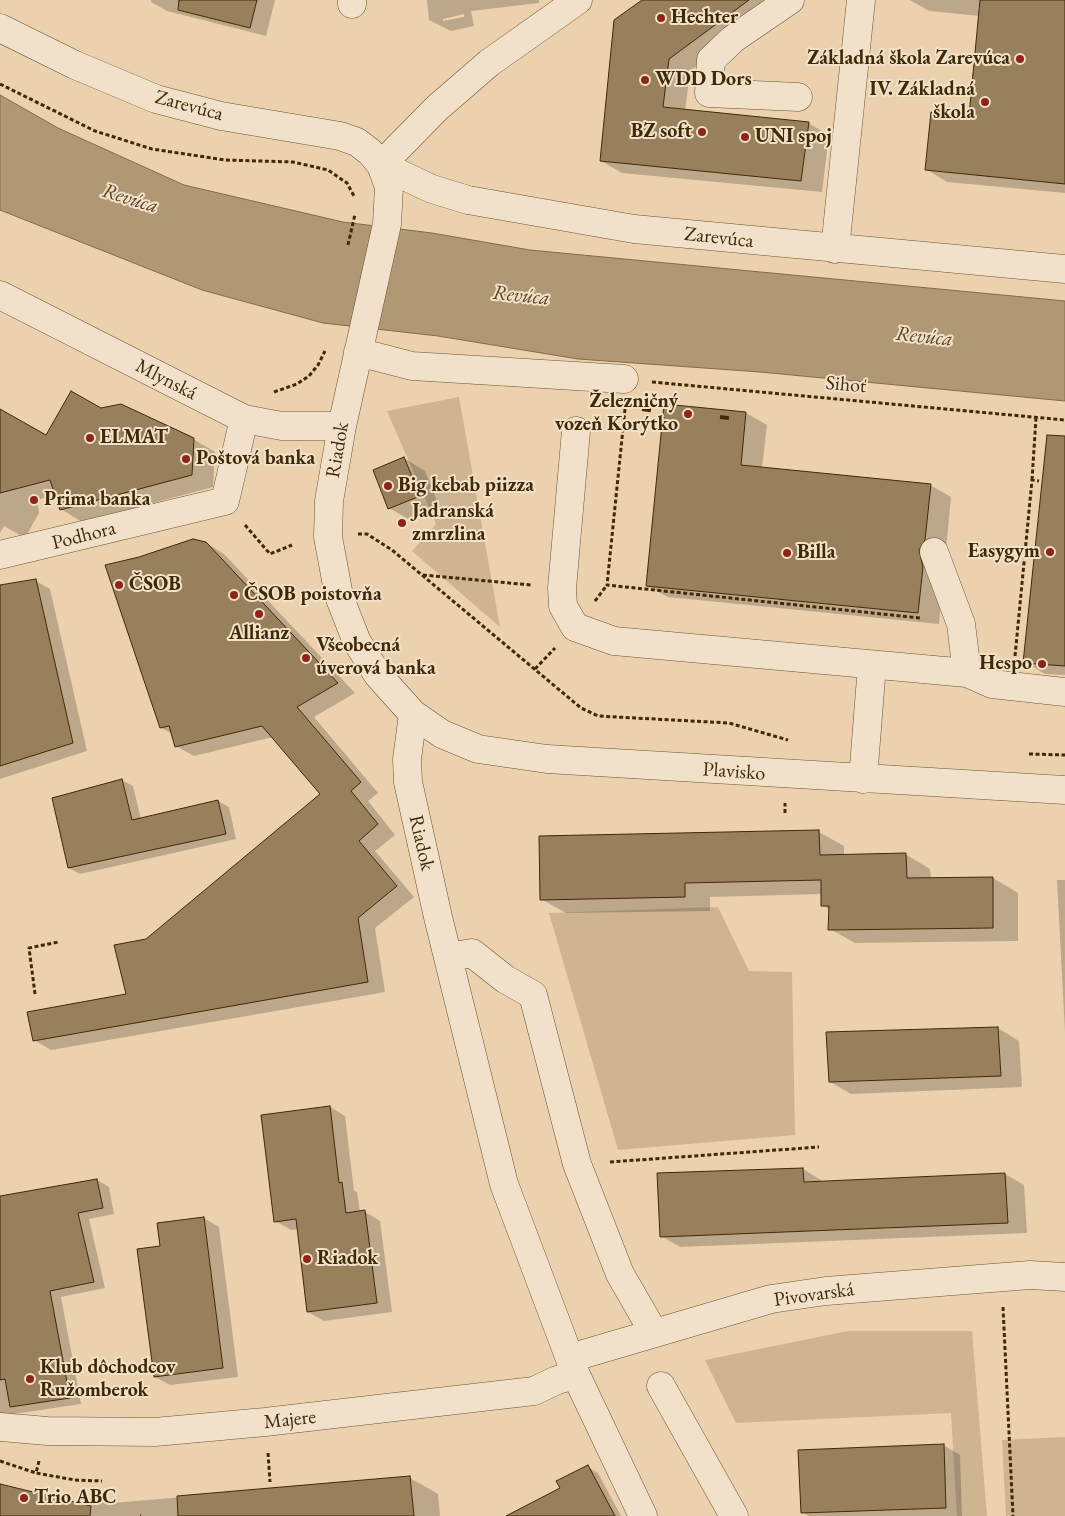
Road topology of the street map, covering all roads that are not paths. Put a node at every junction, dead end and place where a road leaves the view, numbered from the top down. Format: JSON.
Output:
{"nodes":[{"id":1,"x":578,"y":0,"type":"edge"},
{"id":2,"x":790,"y":0,"type":"edge"},
{"id":3,"x":861,"y":0,"type":"edge"},
{"id":4,"x":0,"y":28,"type":"edge"},
{"id":5,"x":798,"y":97,"type":"dead end"},
{"id":6,"x":381,"y":166,"type":"junction"},
{"id":7,"x":835,"y":249,"type":"junction"},
{"id":8,"x":1065,"y":270,"type":"edge"},
{"id":9,"x":0,"y":295,"type":"edge"},
{"id":10,"x":360,"y":342,"type":"junction"},
{"id":11,"x":624,"y":379,"type":"road end"},
{"id":12,"x":244,"y":419,"type":"junction"},
{"id":13,"x":342,"y":426,"type":"junction"},
{"id":14,"x":576,"y":431,"type":"dead end"},
{"id":15,"x":934,"y":552,"type":"dead end"},
{"id":16,"x":0,"y":555,"type":"edge"},
{"id":17,"x":872,"y":665,"type":"junction"},
{"id":18,"x":967,"y":673,"type":"junction"},
{"id":19,"x":1065,"y":692,"type":"edge"},
{"id":20,"x":413,"y":714,"type":"junction"},
{"id":21,"x":863,"y":779,"type":"junction"},
{"id":22,"x":1065,"y":790,"type":"edge"},
{"id":23,"x":448,"y":957,"type":"junction"},
{"id":24,"x":1065,"y":1277,"type":"edge"},
{"id":25,"x":654,"y":1333,"type":"junction"},
{"id":26,"x":573,"y":1366,"type":"junction"},
{"id":27,"x":661,"y":1386,"type":"dead end"},
{"id":28,"x":0,"y":1426,"type":"edge"},
{"id":29,"x":643,"y":1516,"type":"edge"},
{"id":30,"x":734,"y":1516,"type":"edge"}],
"edges":[{"from":1,"to":6,"type":"street"},
{"from":2,"to":5,"type":"street"},
{"from":3,"to":7,"type":"street"},
{"from":4,"to":6,"type":"street","name":"Zarevúca"},
{"from":6,"to":7,"type":"street","name":"Zarevúca"},
{"from":6,"to":10,"type":"street","name":"Riadok"},
{"from":7,"to":8,"type":"street","name":"Zarevúca"},
{"from":9,"to":12,"type":"street","name":"Mlynská"},
{"from":10,"to":11,"type":"street"},
{"from":10,"to":13,"type":"street","name":"Riadok"},
{"from":12,"to":13,"type":"street","name":"Mlynská"},
{"from":12,"to":16,"type":"street","name":"Podhora"},
{"from":13,"to":20,"type":"street","name":"Riadok"},
{"from":14,"to":17,"type":"street"},
{"from":15,"to":18,"type":"street"},
{"from":17,"to":18,"type":"street"},
{"from":17,"to":21,"type":"street"},
{"from":18,"to":19,"type":"street"},
{"from":20,"to":21,"type":"street","name":"Plavisko"},
{"from":20,"to":23,"type":"street","name":"Riadok"},
{"from":21,"to":22,"type":"street","name":"Plavisko"},
{"from":23,"to":25,"type":"street"},
{"from":23,"to":26,"type":"street","name":"Riadok"},
{"from":24,"to":25,"type":"street","name":"Pivovarská"},
{"from":25,"to":26,"type":"street","name":"Pivovarská"},
{"from":26,"to":28,"type":"street","name":"Majere"},
{"from":26,"to":29,"type":"street","name":"Riadok"},
{"from":27,"to":30,"type":"street"}]}
